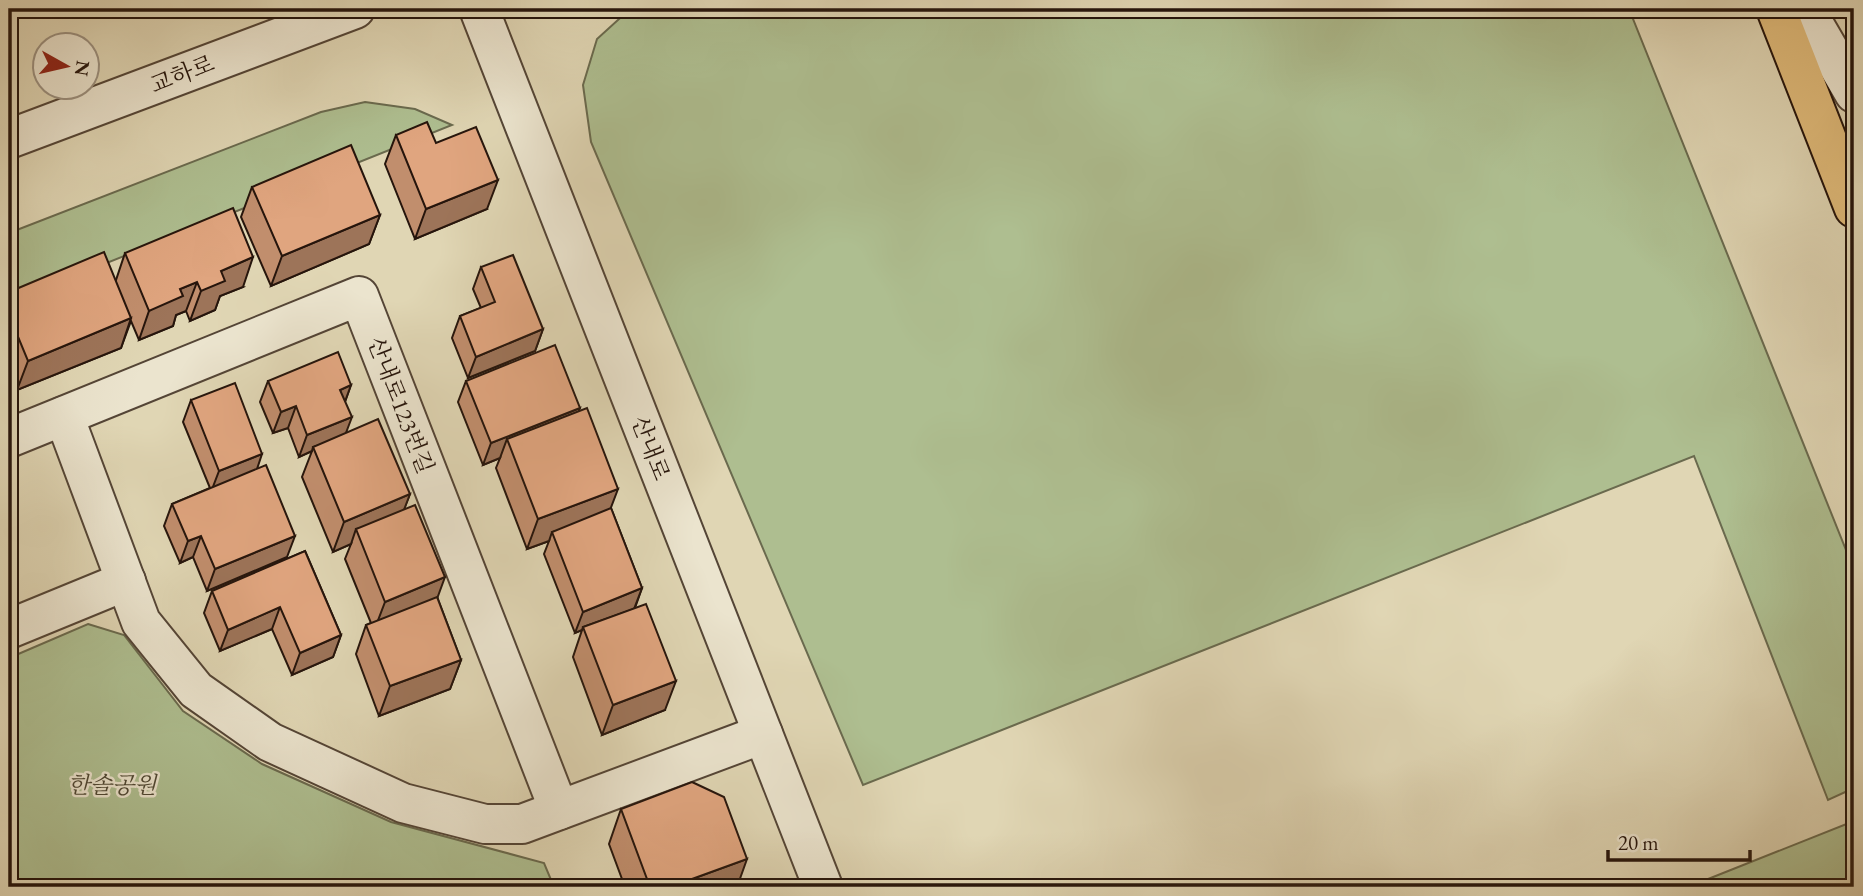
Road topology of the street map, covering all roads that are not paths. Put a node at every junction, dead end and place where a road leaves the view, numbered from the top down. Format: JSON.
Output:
{"nodes":[{"id":1,"x":355,"y":9,"type":"edge"},
{"id":2,"x":479,"y":9,"type":"edge"},
{"id":3,"x":1776,"y":9,"type":"edge"},
{"id":4,"x":1805,"y":9,"type":"edge"},
{"id":5,"x":1854,"y":93,"type":"edge"},
{"id":6,"x":9,"y":139,"type":"edge"},
{"id":7,"x":1854,"y":208,"type":"edge"},
{"id":8,"x":64,"y":416,"type":"junction"},
{"id":9,"x":9,"y":438,"type":"edge"},
{"id":10,"x":126,"y":581,"type":"junction"},
{"id":11,"x":9,"y":629,"type":"edge"},
{"id":12,"x":763,"y":734,"type":"junction"},
{"id":13,"x":559,"y":810,"type":"junction"},
{"id":14,"x":823,"y":887,"type":"edge"}],
"edges":[{"from":1,"to":6,"type":"street","name":"교하로"},
{"from":2,"to":12,"type":"street","name":"산내로"},
{"from":3,"to":7,"type":"main road"},
{"from":4,"to":5,"type":"street"},
{"from":8,"to":9,"type":"street","name":"산내로123번길"},
{"from":8,"to":10,"type":"street"},
{"from":8,"to":13,"type":"street","name":"산내로123번길"},
{"from":10,"to":11,"type":"street"},
{"from":10,"to":13,"type":"street"},
{"from":12,"to":13,"type":"street"},
{"from":12,"to":14,"type":"street","name":"산내로"}]}
